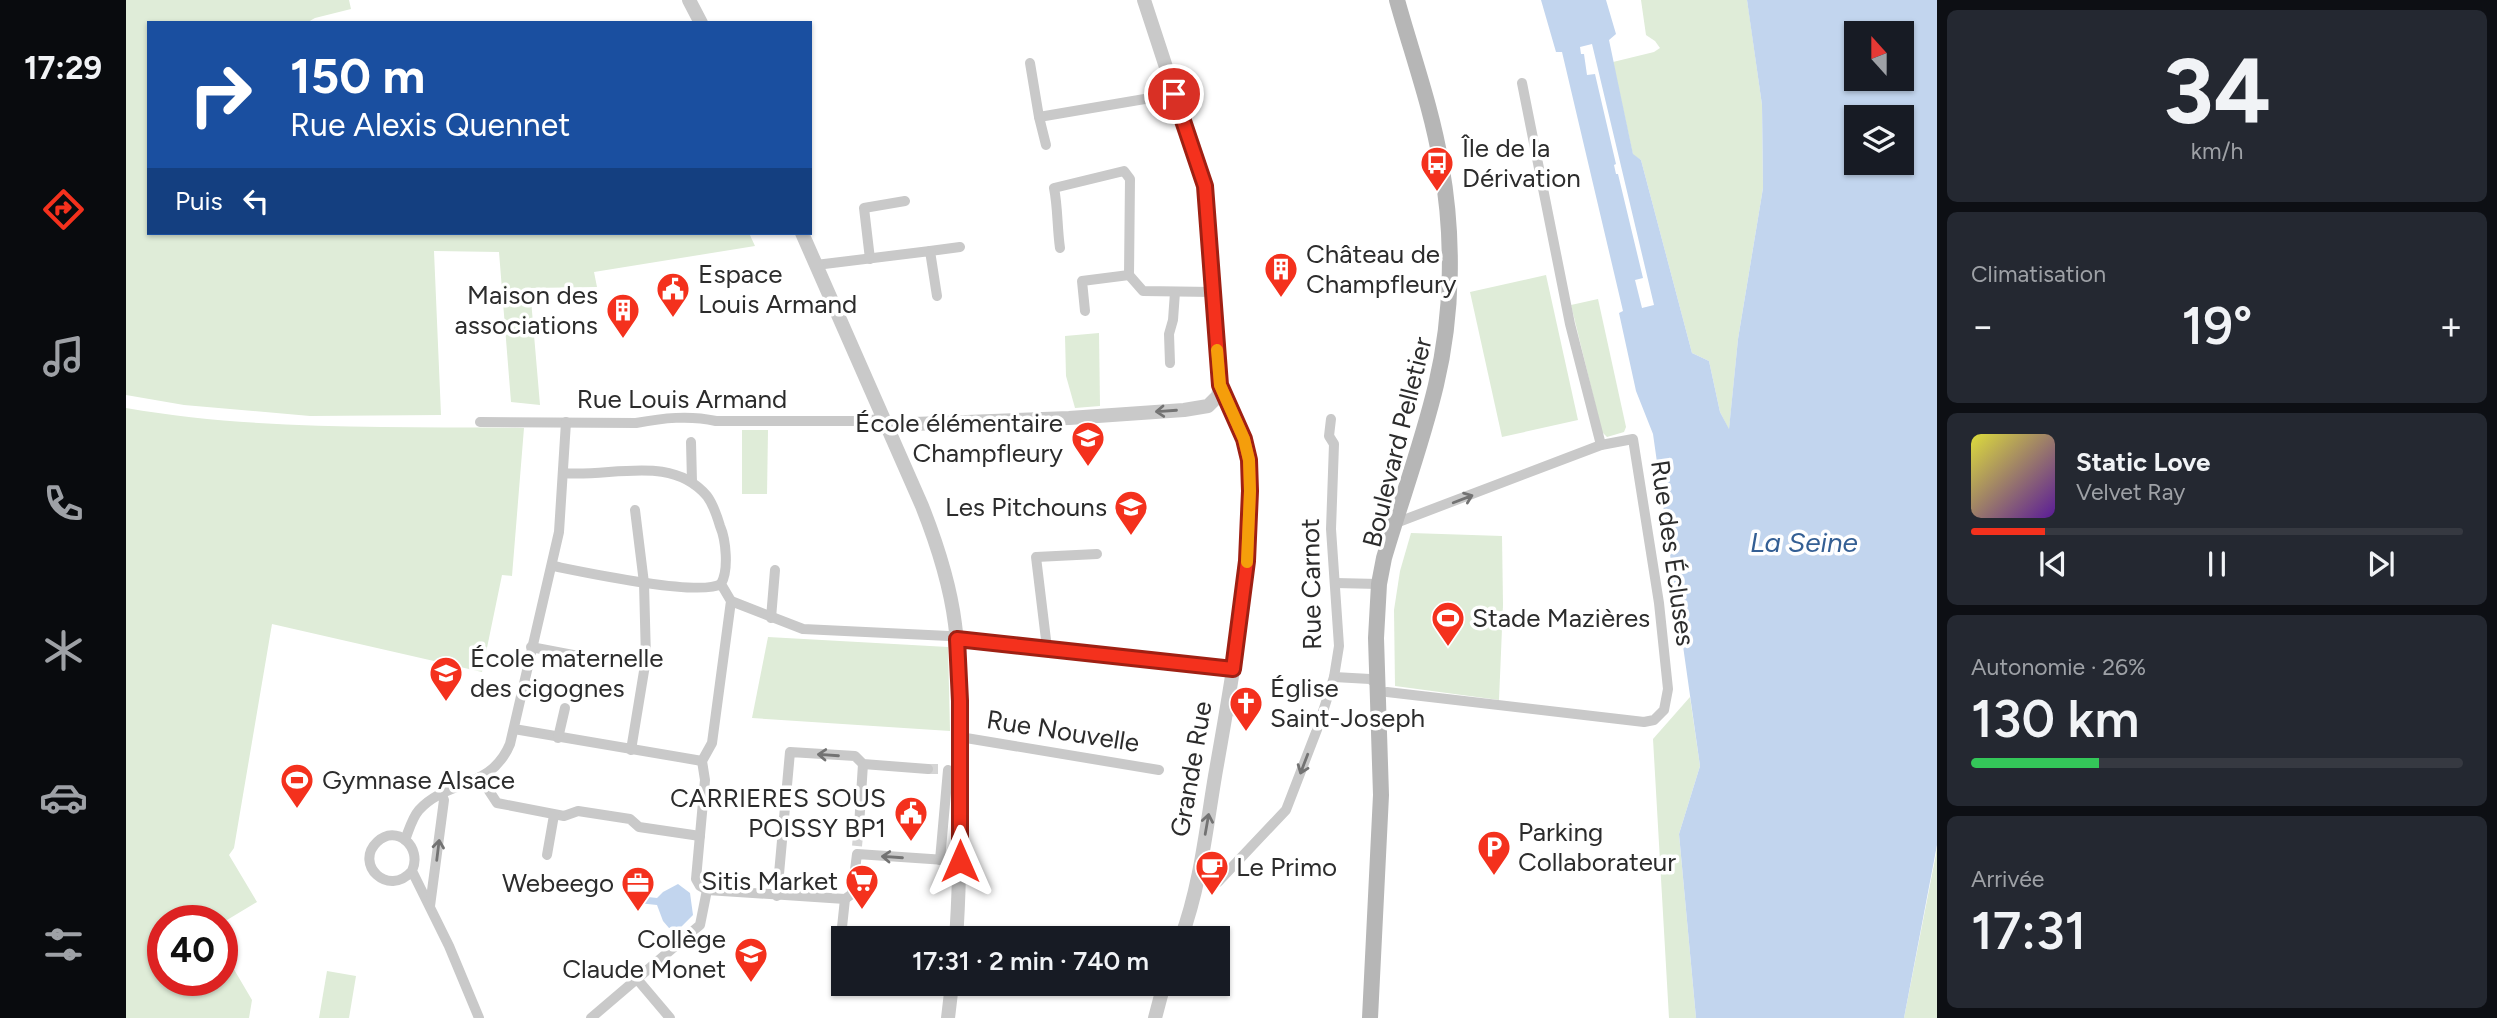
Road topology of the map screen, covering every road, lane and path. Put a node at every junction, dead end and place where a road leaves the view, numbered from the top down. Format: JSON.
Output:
{"nodes":[{"id":1,"x":689,"y":0,"type":"edge"},
{"id":2,"x":1144,"y":0,"type":"edge"},
{"id":3,"x":1397,"y":0,"type":"edge"},
{"id":4,"x":1407,"y":0,"type":"edge"},
{"id":5,"x":700,"y":21,"type":"edge"},
{"id":6,"x":1030,"y":62,"type":"dead end"},
{"id":7,"x":1522,"y":83,"type":"dead end"},
{"id":8,"x":1174,"y":94,"type":"junction"},
{"id":9,"x":1039,"y":117,"type":"junction"},
{"id":10,"x":1046,"y":145,"type":"dead end"},
{"id":11,"x":905,"y":201,"type":"dead end"},
{"id":12,"x":803,"y":235,"type":"edge"},
{"id":13,"x":960,"y":247,"type":"dead end"},
{"id":14,"x":1060,"y":248,"type":"dead end"},
{"id":15,"x":930,"y":251,"type":"junction"},
{"id":16,"x":870,"y":259,"type":"junction"},
{"id":17,"x":816,"y":265,"type":"junction"},
{"id":18,"x":1129,"y":275,"type":"junction"},
{"id":19,"x":1175,"y":292,"type":"junction"},
{"id":20,"x":1213,"y":292,"type":"junction"},
{"id":21,"x":937,"y":296,"type":"dead end"},
{"id":22,"x":1085,"y":311,"type":"dead end"},
{"id":23,"x":1170,"y":363,"type":"dead end"},
{"id":24,"x":1220,"y":385,"type":"junction"},
{"id":25,"x":1204,"y":407,"type":"junction"},
{"id":26,"x":1230,"y":410,"type":"junction"},
{"id":27,"x":1331,"y":419,"type":"dead end"},
{"id":28,"x":480,"y":422,"type":"dead end"},
{"id":29,"x":566,"y":422,"type":"junction"},
{"id":30,"x":886,"y":422,"type":"junction"},
{"id":31,"x":691,"y":442,"type":"dead end"},
{"id":32,"x":1601,"y":445,"type":"junction"},
{"id":33,"x":563,"y":473,"type":"junction"},
{"id":34,"x":692,"y":482,"type":"junction"},
{"id":35,"x":635,"y":510,"type":"dead end"},
{"id":36,"x":1401,"y":521,"type":"junction"},
{"id":37,"x":1097,"y":554,"type":"dead end"},
{"id":38,"x":553,"y":566,"type":"junction"},
{"id":39,"x":775,"y":570,"type":"dead end"},
{"id":40,"x":644,"y":583,"type":"junction"},
{"id":41,"x":1335,"y":583,"type":"junction"},
{"id":42,"x":721,"y":584,"type":"junction"},
{"id":43,"x":1379,"y":584,"type":"junction"},
{"id":44,"x":731,"y":601,"type":"junction"},
{"id":45,"x":771,"y":618,"type":"junction"},
{"id":46,"x":957,"y":639,"type":"junction"},
{"id":47,"x":531,"y":647,"type":"junction"},
{"id":48,"x":1047,"y":648,"type":"junction"},
{"id":49,"x":646,"y":659,"type":"junction"},
{"id":50,"x":1233,"y":669,"type":"junction"},
{"id":51,"x":1334,"y":677,"type":"junction"},
{"id":52,"x":1383,"y":689,"type":"junction"},
{"id":53,"x":565,"y":708,"type":"dead end"},
{"id":54,"x":514,"y":729,"type":"junction"},
{"id":55,"x":960,"y":737,"type":"junction"},
{"id":56,"x":558,"y":738,"type":"junction"},
{"id":57,"x":631,"y":750,"type":"junction"},
{"id":58,"x":702,"y":761,"type":"junction"},
{"id":59,"x":863,"y":764,"type":"junction"},
{"id":60,"x":928,"y":769,"type":"tunnel mouth"},
{"id":61,"x":950,"y":770,"type":"junction"},
{"id":62,"x":1159,"y":770,"type":"dead end"},
{"id":63,"x":480,"y":777,"type":"junction"},
{"id":64,"x":442,"y":794,"type":"junction"},
{"id":65,"x":554,"y":814,"type":"junction"},
{"id":66,"x":859,"y":826,"type":"tunnel mouth"},
{"id":67,"x":699,"y":836,"type":"junction"},
{"id":68,"x":405,"y":840,"type":"junction"},
{"id":69,"x":547,"y":855,"type":"dead end"},
{"id":70,"x":940,"y":860,"type":"junction"},
{"id":71,"x":960,"y":861,"type":"junction"},
{"id":72,"x":412,"y":871,"type":"junction"},
{"id":73,"x":1198,"y":876,"type":"junction"},
{"id":74,"x":1218,"y":882,"type":"joint"},
{"id":75,"x":707,"y":890,"type":"junction"},
{"id":76,"x":777,"y":895,"type":"junction"},
{"id":77,"x":845,"y":899,"type":"junction"},
{"id":78,"x":430,"y":906,"type":"junction"},
{"id":79,"x":842,"y":926,"type":"edge"},
{"id":80,"x":957,"y":926,"type":"edge"},
{"id":81,"x":1185,"y":926,"type":"edge"},
{"id":82,"x":637,"y":979,"type":"junction"},
{"id":83,"x":950,"y":996,"type":"edge"},
{"id":84,"x":1161,"y":996,"type":"edge"},
{"id":85,"x":480,"y":1018,"type":"edge"},
{"id":86,"x":591,"y":1018,"type":"edge"},
{"id":87,"x":670,"y":1018,"type":"edge"},
{"id":88,"x":948,"y":1018,"type":"edge"},
{"id":89,"x":1156,"y":1018,"type":"edge"},
{"id":90,"x":1370,"y":1018,"type":"edge"},
{"id":91,"x":1377,"y":1018,"type":"edge"}],
"edges":[{"from":1,"to":5,"type":"street"},
{"from":2,"to":8,"type":"street","name":"Grande Rue"},
{"from":3,"to":43,"type":"main road","name":"Boulevard Pelletier"},
{"from":4,"to":36,"type":"main road","name":"Boulevard Pelletier"},
{"from":6,"to":9,"type":"street"},
{"from":7,"to":32,"type":"street"},
{"from":8,"to":9,"type":"street"},
{"from":8,"to":20,"type":"street","name":"Grande Rue"},
{"from":9,"to":10,"type":"street"},
{"from":11,"to":16,"type":"street"},
{"from":12,"to":17,"type":"street"},
{"from":13,"to":15,"type":"street"},
{"from":14,"to":18,"type":"street"},
{"from":15,"to":16,"type":"street"},
{"from":15,"to":21,"type":"street"},
{"from":16,"to":17,"type":"street"},
{"from":17,"to":30,"type":"street"},
{"from":18,"to":19,"type":"street"},
{"from":18,"to":22,"type":"street"},
{"from":19,"to":20,"type":"street"},
{"from":19,"to":23,"type":"street"},
{"from":20,"to":24,"type":"street","name":"Grande Rue"},
{"from":24,"to":25,"type":"street"},
{"from":24,"to":26,"type":"street","name":"Grande Rue"},
{"from":25,"to":26,"type":"street"},
{"from":25,"to":30,"type":"street","one_way":true},
{"from":26,"to":50,"type":"street","name":"Grande Rue"},
{"from":27,"to":41,"type":"street","name":"Rue Carnot"},
{"from":28,"to":29,"type":"street","name":"Rue Louis Armand"},
{"from":29,"to":30,"type":"street","name":"Rue Louis Armand"},
{"from":29,"to":33,"type":"street"},
{"from":30,"to":46,"type":"street"},
{"from":31,"to":34,"type":"street"},
{"from":36,"to":32,"type":"street","one_way":true},
{"from":32,"to":52,"type":"street","name":"Rue des Écluses"},
{"from":33,"to":34,"type":"street"},
{"from":33,"to":38,"type":"street"},
{"from":34,"to":42,"type":"street"},
{"from":35,"to":40,"type":"street"},
{"from":36,"to":52,"type":"main road","name":"Boulevard Pelletier"},
{"from":37,"to":48,"type":"street"},
{"from":38,"to":40,"type":"street"},
{"from":38,"to":47,"type":"street"},
{"from":39,"to":45,"type":"street"},
{"from":40,"to":42,"type":"street"},
{"from":40,"to":49,"type":"street"},
{"from":41,"to":43,"type":"street"},
{"from":41,"to":51,"type":"street","name":"Rue Carnot"},
{"from":42,"to":44,"type":"street"},
{"from":43,"to":52,"type":"main road","name":"Boulevard Pelletier"},
{"from":44,"to":45,"type":"street"},
{"from":44,"to":58,"type":"street"},
{"from":45,"to":46,"type":"street"},
{"from":46,"to":48,"type":"street"},
{"from":46,"to":55,"type":"street"},
{"from":47,"to":49,"type":"street"},
{"from":47,"to":54,"type":"street"},
{"from":48,"to":50,"type":"street"},
{"from":49,"to":57,"type":"street"},
{"from":73,"to":50,"type":"street","name":"Grande Rue","one_way":true},
{"from":51,"to":52,"type":"street","name":"Rue des Écluses"},
{"from":51,"to":74,"type":"street","name":"Rue Carnot","one_way":true},
{"from":52,"to":90,"type":"main road","name":"Boulevard Pelletier"},
{"from":52,"to":91,"type":"main road","name":"Boulevard Pelletier"},
{"from":53,"to":56,"type":"street"},
{"from":54,"to":56,"type":"street"},
{"from":54,"to":63,"type":"street"},
{"from":55,"to":61,"type":"street"},
{"from":55,"to":62,"type":"street","name":"Rue Nouvelle"},
{"from":56,"to":57,"type":"street"},
{"from":57,"to":58,"type":"street"},
{"from":58,"to":67,"type":"street"},
{"from":59,"to":60,"type":"street"},
{"from":59,"to":66,"type":"street"},
{"from":59,"to":76,"type":"street","one_way":true},
{"from":61,"to":70,"type":"street"},
{"from":61,"to":71,"type":"street"},
{"from":63,"to":64,"type":"street"},
{"from":63,"to":65,"type":"street"},
{"from":64,"to":68,"type":"street"},
{"from":78,"to":64,"type":"street","one_way":true},
{"from":65,"to":67,"type":"street"},
{"from":65,"to":69,"type":"street"},
{"from":67,"to":75,"type":"street"},
{"from":68,"to":72,"type":"street"},
{"from":68,"to":72,"type":"street"},
{"from":70,"to":71,"type":"street"},
{"from":70,"to":77,"type":"street","one_way":true},
{"from":71,"to":80,"type":"street"},
{"from":72,"to":78,"type":"street"},
{"from":73,"to":74,"type":"street","name":"Grande Rue"},
{"from":73,"to":81,"type":"street","name":"Grande Rue"},
{"from":75,"to":76,"type":"street"},
{"from":75,"to":82,"type":"street"},
{"from":76,"to":77,"type":"street"},
{"from":77,"to":79,"type":"street"},
{"from":78,"to":85,"type":"street"},
{"from":82,"to":86,"type":"street"},
{"from":82,"to":87,"type":"street"},
{"from":83,"to":88,"type":"street"},
{"from":84,"to":89,"type":"street"}]}
